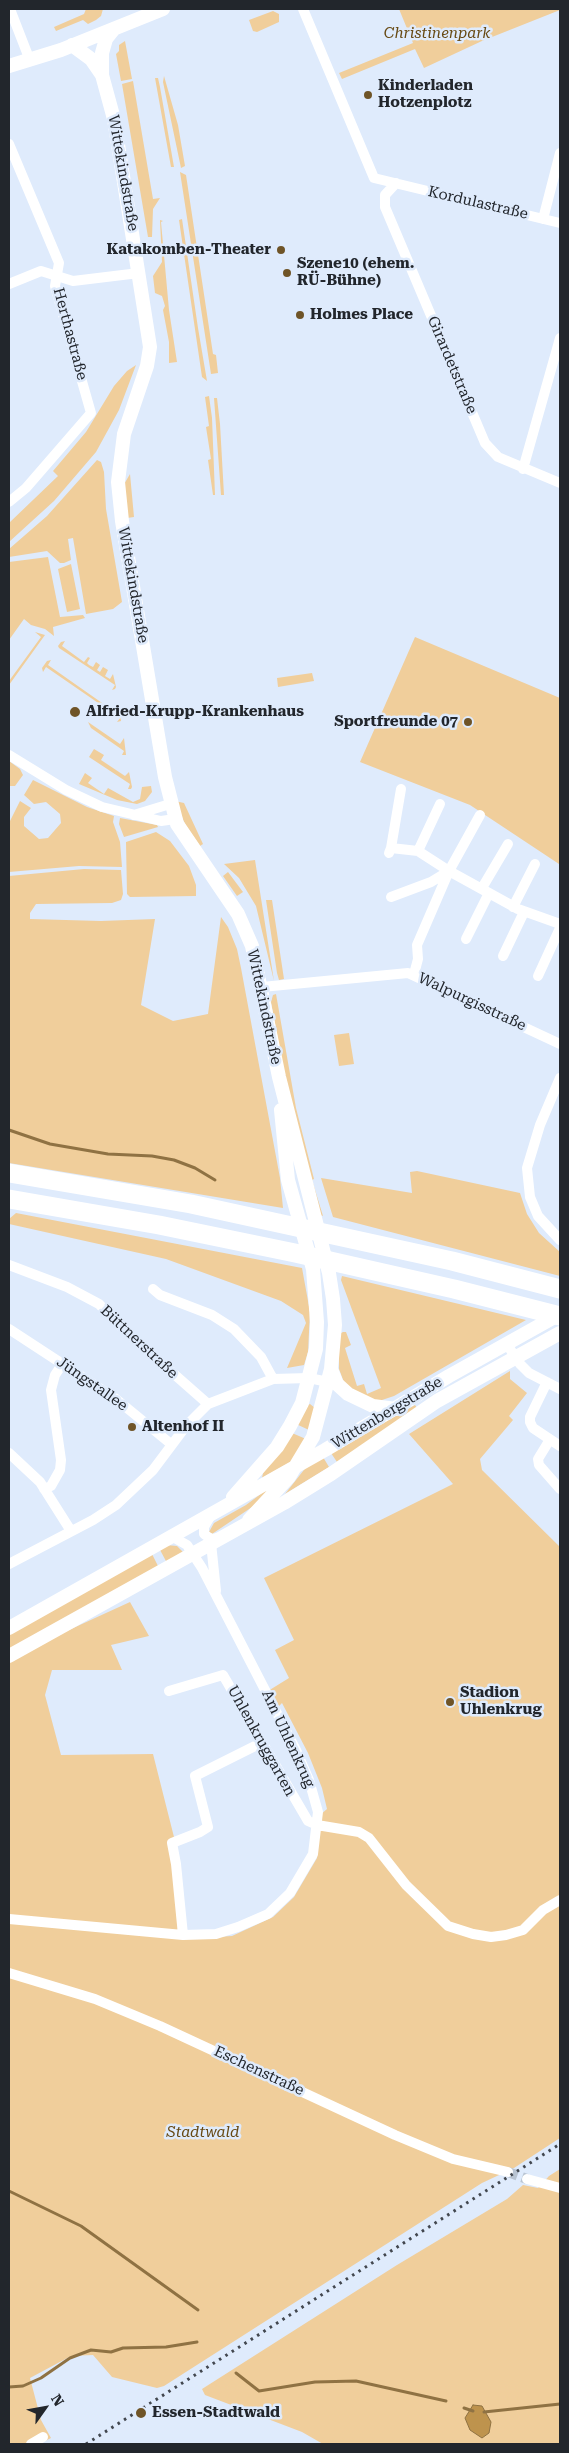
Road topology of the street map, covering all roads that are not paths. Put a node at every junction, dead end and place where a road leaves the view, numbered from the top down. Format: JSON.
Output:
{"nodes":[{"id":1,"x":10,"y":9,"type":"edge"},
{"id":2,"x":162,"y":9,"type":"edge"},
{"id":3,"x":303,"y":9,"type":"edge"},
{"id":4,"x":115,"y":28,"type":"junction"},
{"id":5,"x":72,"y":45,"type":"junction"},
{"id":6,"x":29,"y":58,"type":"junction"},
{"id":7,"x":9,"y":66,"type":"edge"},
{"id":8,"x":102,"y":74,"type":"junction"},
{"id":9,"x":9,"y":144,"type":"edge"},
{"id":10,"x":560,"y":153,"type":"edge"},
{"id":11,"x":396,"y":184,"type":"junction"},
{"id":12,"x":544,"y":219,"type":"junction"},
{"id":13,"x":560,"y":223,"type":"edge"},
{"id":14,"x":139,"y":272,"type":"junction"},
{"id":15,"x":58,"y":275,"type":"junction"},
{"id":16,"x":9,"y":284,"type":"edge"},
{"id":17,"x":560,"y":338,"type":"edge"},
{"id":18,"x":523,"y":469,"type":"junction"},
{"id":19,"x":560,"y":483,"type":"edge"},
{"id":20,"x":9,"y":502,"type":"edge"},
{"id":21,"x":9,"y":755,"type":"edge"},
{"id":22,"x":401,"y":788,"type":"dead end"},
{"id":23,"x":170,"y":804,"type":"junction"},
{"id":24,"x":440,"y":804,"type":"dead end"},
{"id":25,"x":133,"y":815,"type":"junction"},
{"id":26,"x":480,"y":815,"type":"dead end"},
{"id":27,"x":175,"y":819,"type":"junction"},
{"id":28,"x":508,"y":844,"type":"dead end"},
{"id":29,"x":418,"y":851,"type":"junction"},
{"id":30,"x":535,"y":864,"type":"dead end"},
{"id":31,"x":449,"y":871,"type":"junction"},
{"id":32,"x":485,"y":891,"type":"junction"},
{"id":33,"x":391,"y":897,"type":"dead end"},
{"id":34,"x":513,"y":907,"type":"junction"},
{"id":35,"x":524,"y":912,"type":"junction"},
{"id":36,"x":560,"y":926,"type":"edge"},
{"id":37,"x":466,"y":939,"type":"dead end"},
{"id":38,"x":503,"y":956,"type":"dead end"},
{"id":39,"x":414,"y":974,"type":"junction"},
{"id":40,"x":538,"y":976,"type":"dead end"},
{"id":41,"x":262,"y":988,"type":"junction"},
{"id":42,"x":559,"y":1041,"type":"edge"},
{"id":43,"x":279,"y":1077,"type":"junction"},
{"id":44,"x":560,"y":1078,"type":"edge"},
{"id":45,"x":9,"y":1173,"type":"edge"},
{"id":46,"x":9,"y":1199,"type":"edge"},
{"id":47,"x":560,"y":1240,"type":"edge"},
{"id":48,"x":9,"y":1265,"type":"edge"},
{"id":49,"x":153,"y":1289,"type":"dead end"},
{"id":50,"x":560,"y":1289,"type":"edge"},
{"id":51,"x":560,"y":1315,"type":"edge"},
{"id":52,"x":9,"y":1329,"type":"edge"},
{"id":53,"x":560,"y":1333,"type":"edge"},
{"id":54,"x":506,"y":1343,"type":"junction"},
{"id":55,"x":514,"y":1357,"type":"junction"},
{"id":56,"x":63,"y":1363,"type":"junction"},
{"id":57,"x":329,"y":1376,"type":"junction"},
{"id":58,"x":309,"y":1378,"type":"junction"},
{"id":59,"x":273,"y":1379,"type":"junction"},
{"id":60,"x":547,"y":1382,"type":"junction"},
{"id":61,"x":560,"y":1389,"type":"edge"},
{"id":62,"x":208,"y":1404,"type":"junction"},
{"id":63,"x":396,"y":1409,"type":"junction"},
{"id":64,"x":549,"y":1441,"type":"junction"},
{"id":65,"x":171,"y":1444,"type":"junction"},
{"id":66,"x":560,"y":1446,"type":"edge"},
{"id":67,"x":9,"y":1453,"type":"edge"},
{"id":68,"x":296,"y":1466,"type":"junction"},
{"id":69,"x":44,"y":1489,"type":"junction"},
{"id":70,"x":560,"y":1489,"type":"edge"},
{"id":71,"x":218,"y":1510,"type":"junction"},
{"id":72,"x":250,"y":1520,"type":"junction"},
{"id":73,"x":71,"y":1531,"type":"junction"},
{"id":74,"x":171,"y":1536,"type":"junction"},
{"id":75,"x":215,"y":1541,"type":"junction"},
{"id":76,"x":194,"y":1554,"type":"junction"},
{"id":77,"x":9,"y":1564,"type":"edge"},
{"id":78,"x":216,"y":1595,"type":"junction"},
{"id":79,"x":9,"y":1628,"type":"edge"},
{"id":80,"x":9,"y":1656,"type":"edge"},
{"id":81,"x":169,"y":1692,"type":"dead end"},
{"id":82,"x":261,"y":1743,"type":"junction"},
{"id":83,"x":317,"y":1825,"type":"junction"},
{"id":84,"x":560,"y":1900,"type":"edge"},
{"id":85,"x":9,"y":1919,"type":"edge"},
{"id":86,"x":183,"y":1935,"type":"junction"},
{"id":87,"x":9,"y":1973,"type":"edge"},
{"id":88,"x":508,"y":2172,"type":"tunnel mouth"},
{"id":89,"x":527,"y":2179,"type":"tunnel mouth"},
{"id":90,"x":560,"y":2188,"type":"edge"},
{"id":91,"x":43,"y":2437,"type":"dead end"},
{"id":92,"x":31,"y":2444,"type":"edge"}],
"edges":[{"from":1,"to":6,"type":"street"},
{"from":2,"to":4,"type":"street"},
{"from":3,"to":11,"type":"street","name":"Kordulastraße"},
{"from":4,"to":5,"type":"street"},
{"from":4,"to":8,"type":"street","name":"Wittekindstraße"},
{"from":5,"to":6,"type":"street"},
{"from":5,"to":8,"type":"street","name":"Wittekindstraße"},
{"from":6,"to":7,"type":"street"},
{"from":8,"to":14,"type":"street","name":"Wittekindstraße"},
{"from":9,"to":15,"type":"street","name":"Herthastraße"},
{"from":10,"to":12,"type":"street"},
{"from":11,"to":12,"type":"street","name":"Kordulastraße"},
{"from":11,"to":18,"type":"street","name":"Girardetstraße"},
{"from":12,"to":13,"type":"street","name":"Kordulastraße"},
{"from":14,"to":15,"type":"street"},
{"from":14,"to":23,"type":"street","name":"Wittekindstraße"},
{"from":15,"to":16,"type":"street"},
{"from":15,"to":20,"type":"street","name":"Herthastraße"},
{"from":17,"to":18,"type":"street"},
{"from":18,"to":19,"type":"street","name":"Girardetstraße"},
{"from":21,"to":25,"type":"street"},
{"from":22,"to":29,"type":"street"},
{"from":23,"to":25,"type":"street"},
{"from":23,"to":27,"type":"street","name":"Wittekindstraße"},
{"from":24,"to":29,"type":"street"},
{"from":25,"to":27,"type":"street"},
{"from":26,"to":31,"type":"street"},
{"from":27,"to":41,"type":"street","name":"Wittekindstraße"},
{"from":28,"to":32,"type":"street"},
{"from":29,"to":31,"type":"street"},
{"from":30,"to":34,"type":"street"},
{"from":31,"to":32,"type":"street"},
{"from":31,"to":33,"type":"street"},
{"from":31,"to":39,"type":"street"},
{"from":32,"to":34,"type":"street"},
{"from":32,"to":37,"type":"street"},
{"from":34,"to":35,"type":"street"},
{"from":35,"to":36,"type":"street"},
{"from":35,"to":38,"type":"street"},
{"from":36,"to":40,"type":"street"},
{"from":39,"to":41,"type":"street","name":"Walpurgisstraße"},
{"from":39,"to":42,"type":"street","name":"Walpurgisstraße"},
{"from":41,"to":43,"type":"street","name":"Wittekindstraße"},
{"from":43,"to":57,"type":"street","name":"Wittekindstraße"},
{"from":43,"to":58,"type":"street","name":"Wittekindstraße"},
{"from":44,"to":47,"type":"street"},
{"from":45,"to":50,"type":"highway"},
{"from":46,"to":51,"type":"highway"},
{"from":48,"to":62,"type":"street","name":"Büttnerstraße"},
{"from":49,"to":59,"type":"street"},
{"from":51,"to":54,"type":"street","name":"Wittenbergstraße"},
{"from":52,"to":56,"type":"street","name":"Jüngstallee"},
{"from":53,"to":55,"type":"street","name":"Wittenbergstraße"},
{"from":54,"to":55,"type":"street"},
{"from":54,"to":63,"type":"street","name":"Wittenbergstraße"},
{"from":55,"to":60,"type":"street"},
{"from":55,"to":72,"type":"street","name":"Wittenbergstraße"},
{"from":56,"to":65,"type":"street","name":"Jüngstallee"},
{"from":56,"to":69,"type":"street"},
{"from":57,"to":58,"type":"street"},
{"from":57,"to":63,"type":"street"},
{"from":57,"to":68,"type":"street","name":"Wittekindstraße"},
{"from":58,"to":59,"type":"street"},
{"from":58,"to":71,"type":"street","name":"Wittekindstraße"},
{"from":59,"to":62,"type":"street"},
{"from":60,"to":61,"type":"street"},
{"from":60,"to":64,"type":"street"},
{"from":62,"to":65,"type":"street"},
{"from":63,"to":68,"type":"street","name":"Wittenbergstraße"},
{"from":64,"to":66,"type":"street"},
{"from":64,"to":70,"type":"street"},
{"from":65,"to":73,"type":"street"},
{"from":67,"to":69,"type":"street"},
{"from":68,"to":71,"type":"street","name":"Wittenbergstraße"},
{"from":68,"to":72,"type":"street","name":"Wittekindstraße"},
{"from":69,"to":73,"type":"street"},
{"from":71,"to":74,"type":"street","name":"Wittenbergstraße"},
{"from":71,"to":75,"type":"street"},
{"from":72,"to":75,"type":"street","name":"Wittenbergstraße"},
{"from":73,"to":77,"type":"street"},
{"from":74,"to":76,"type":"street","name":"Am Uhlenkrug"},
{"from":74,"to":79,"type":"street","name":"Wittenbergstraße"},
{"from":75,"to":76,"type":"street","name":"Wittenbergstraße"},
{"from":75,"to":78,"type":"street","name":"Am Uhlenkrug"},
{"from":76,"to":78,"type":"street","name":"Am Uhlenkrug"},
{"from":76,"to":80,"type":"street","name":"Wittenbergstraße"},
{"from":78,"to":83,"type":"street","name":"Am Uhlenkrug"},
{"from":81,"to":82,"type":"street","name":"Uhlenkruggarten"},
{"from":82,"to":83,"type":"street","name":"Uhlenkruggarten"},
{"from":82,"to":86,"type":"street"},
{"from":83,"to":84,"type":"street"},
{"from":83,"to":86,"type":"street","name":"Am Uhlenkrug"},
{"from":85,"to":86,"type":"street","name":"Am Uhlenkrug"},
{"from":87,"to":88,"type":"street","name":"Eschenstraße"},
{"from":89,"to":90,"type":"street"},
{"from":91,"to":92,"type":"street"}]}
